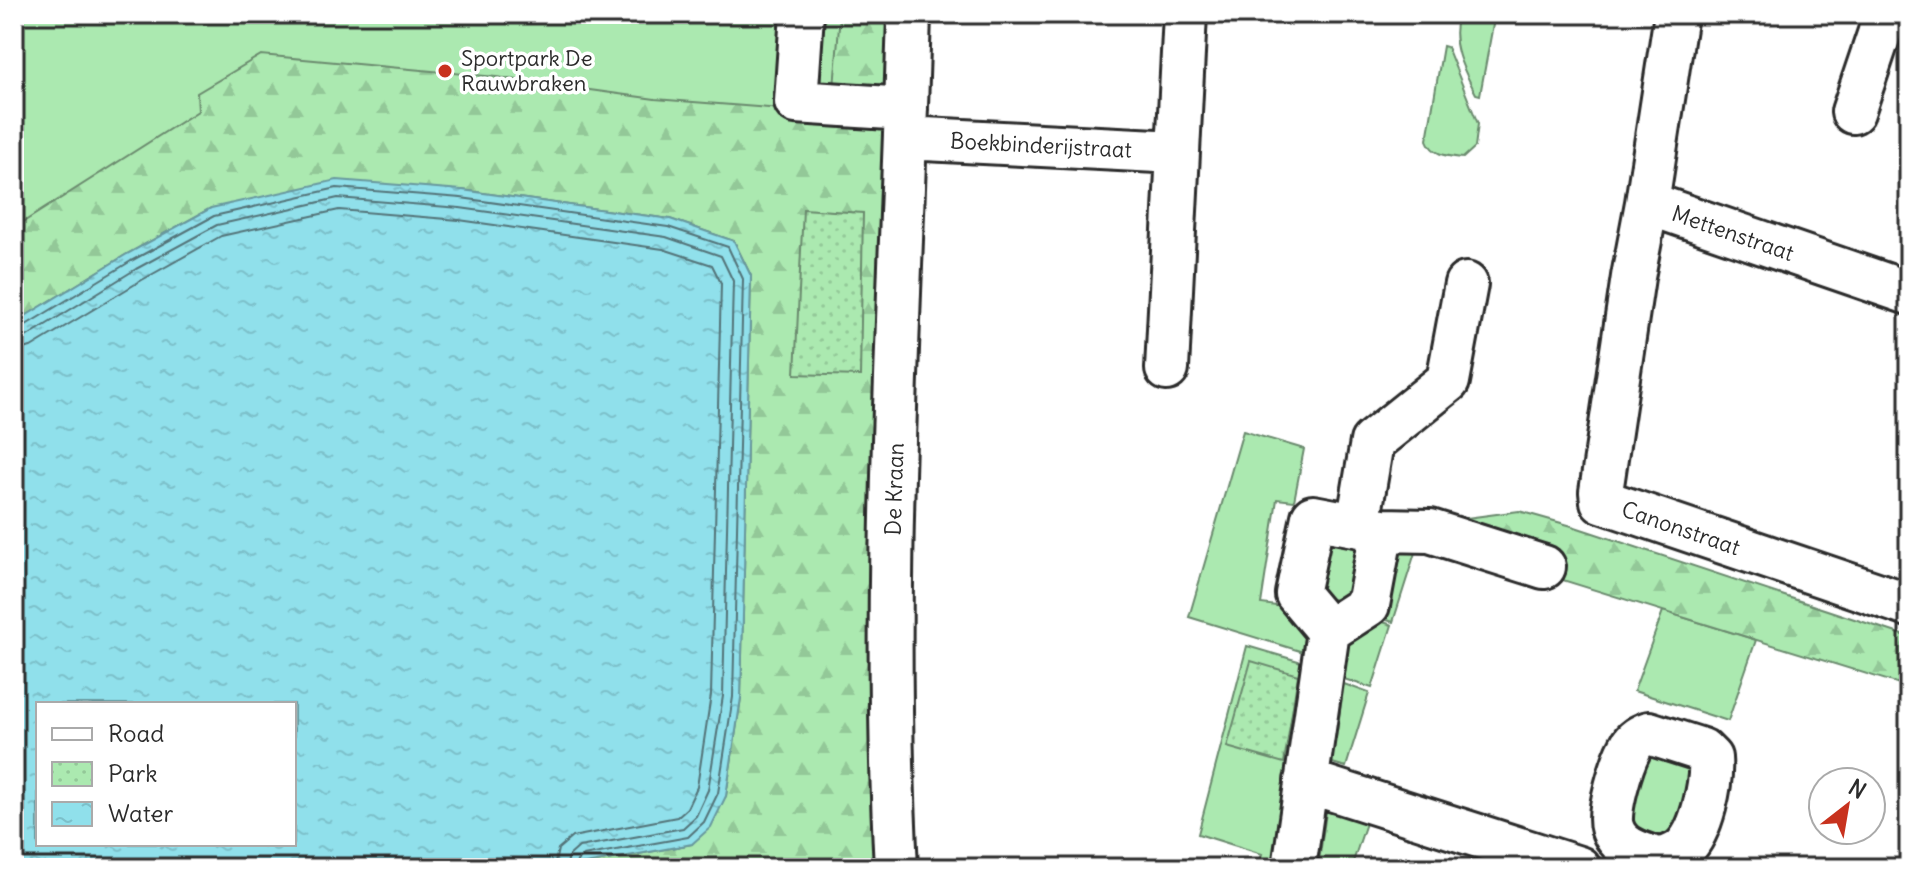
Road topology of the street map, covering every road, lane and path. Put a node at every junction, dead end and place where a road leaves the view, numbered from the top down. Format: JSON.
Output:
{"nodes":[{"id":1,"x":802,"y":14,"type":"edge"},
{"id":2,"x":909,"y":14,"type":"edge"},
{"id":3,"x":1185,"y":14,"type":"edge"},
{"id":4,"x":1676,"y":14,"type":"edge"},
{"id":5,"x":1886,"y":14,"type":"edge"},
{"id":6,"x":1853,"y":112,"type":"dead end"},
{"id":7,"x":906,"y":124,"type":"junction"},
{"id":8,"x":1177,"y":152,"type":"junction"},
{"id":9,"x":1647,"y":203,"type":"junction"},
{"id":10,"x":1466,"y":284,"type":"dead end"},
{"id":11,"x":1909,"y":293,"type":"edge"},
{"id":12,"x":1167,"y":369,"type":"dead end"},
{"id":13,"x":1370,"y":527,"type":"junction"},
{"id":14,"x":1544,"y":567,"type":"dead end"},
{"id":15,"x":1909,"y":605,"type":"edge"},
{"id":16,"x":1328,"y":631,"type":"junction"},
{"id":17,"x":1306,"y":781,"type":"junction"},
{"id":18,"x":896,"y":868,"type":"edge"},
{"id":19,"x":1294,"y":868,"type":"edge"},
{"id":20,"x":1579,"y":868,"type":"edge"}],
"edges":[{"from":1,"to":7,"type":"street"},
{"from":2,"to":7,"type":"street","name":"De Kraan"},
{"from":3,"to":8,"type":"street"},
{"from":4,"to":9,"type":"street","name":"Mettenstraat"},
{"from":5,"to":6,"type":"street"},
{"from":7,"to":8,"type":"street","name":"Boekbinderijstraat"},
{"from":7,"to":18,"type":"street","name":"De Kraan"},
{"from":8,"to":12,"type":"street"},
{"from":9,"to":11,"type":"street","name":"Mettenstraat"},
{"from":9,"to":15,"type":"street","name":"Canonstraat"},
{"from":10,"to":13,"type":"street"},
{"from":13,"to":14,"type":"street"},
{"from":13,"to":16,"type":"street"},
{"from":13,"to":16,"type":"street"},
{"from":16,"to":17,"type":"street"},
{"from":17,"to":19,"type":"street"},
{"from":17,"to":20,"type":"street"}]}
